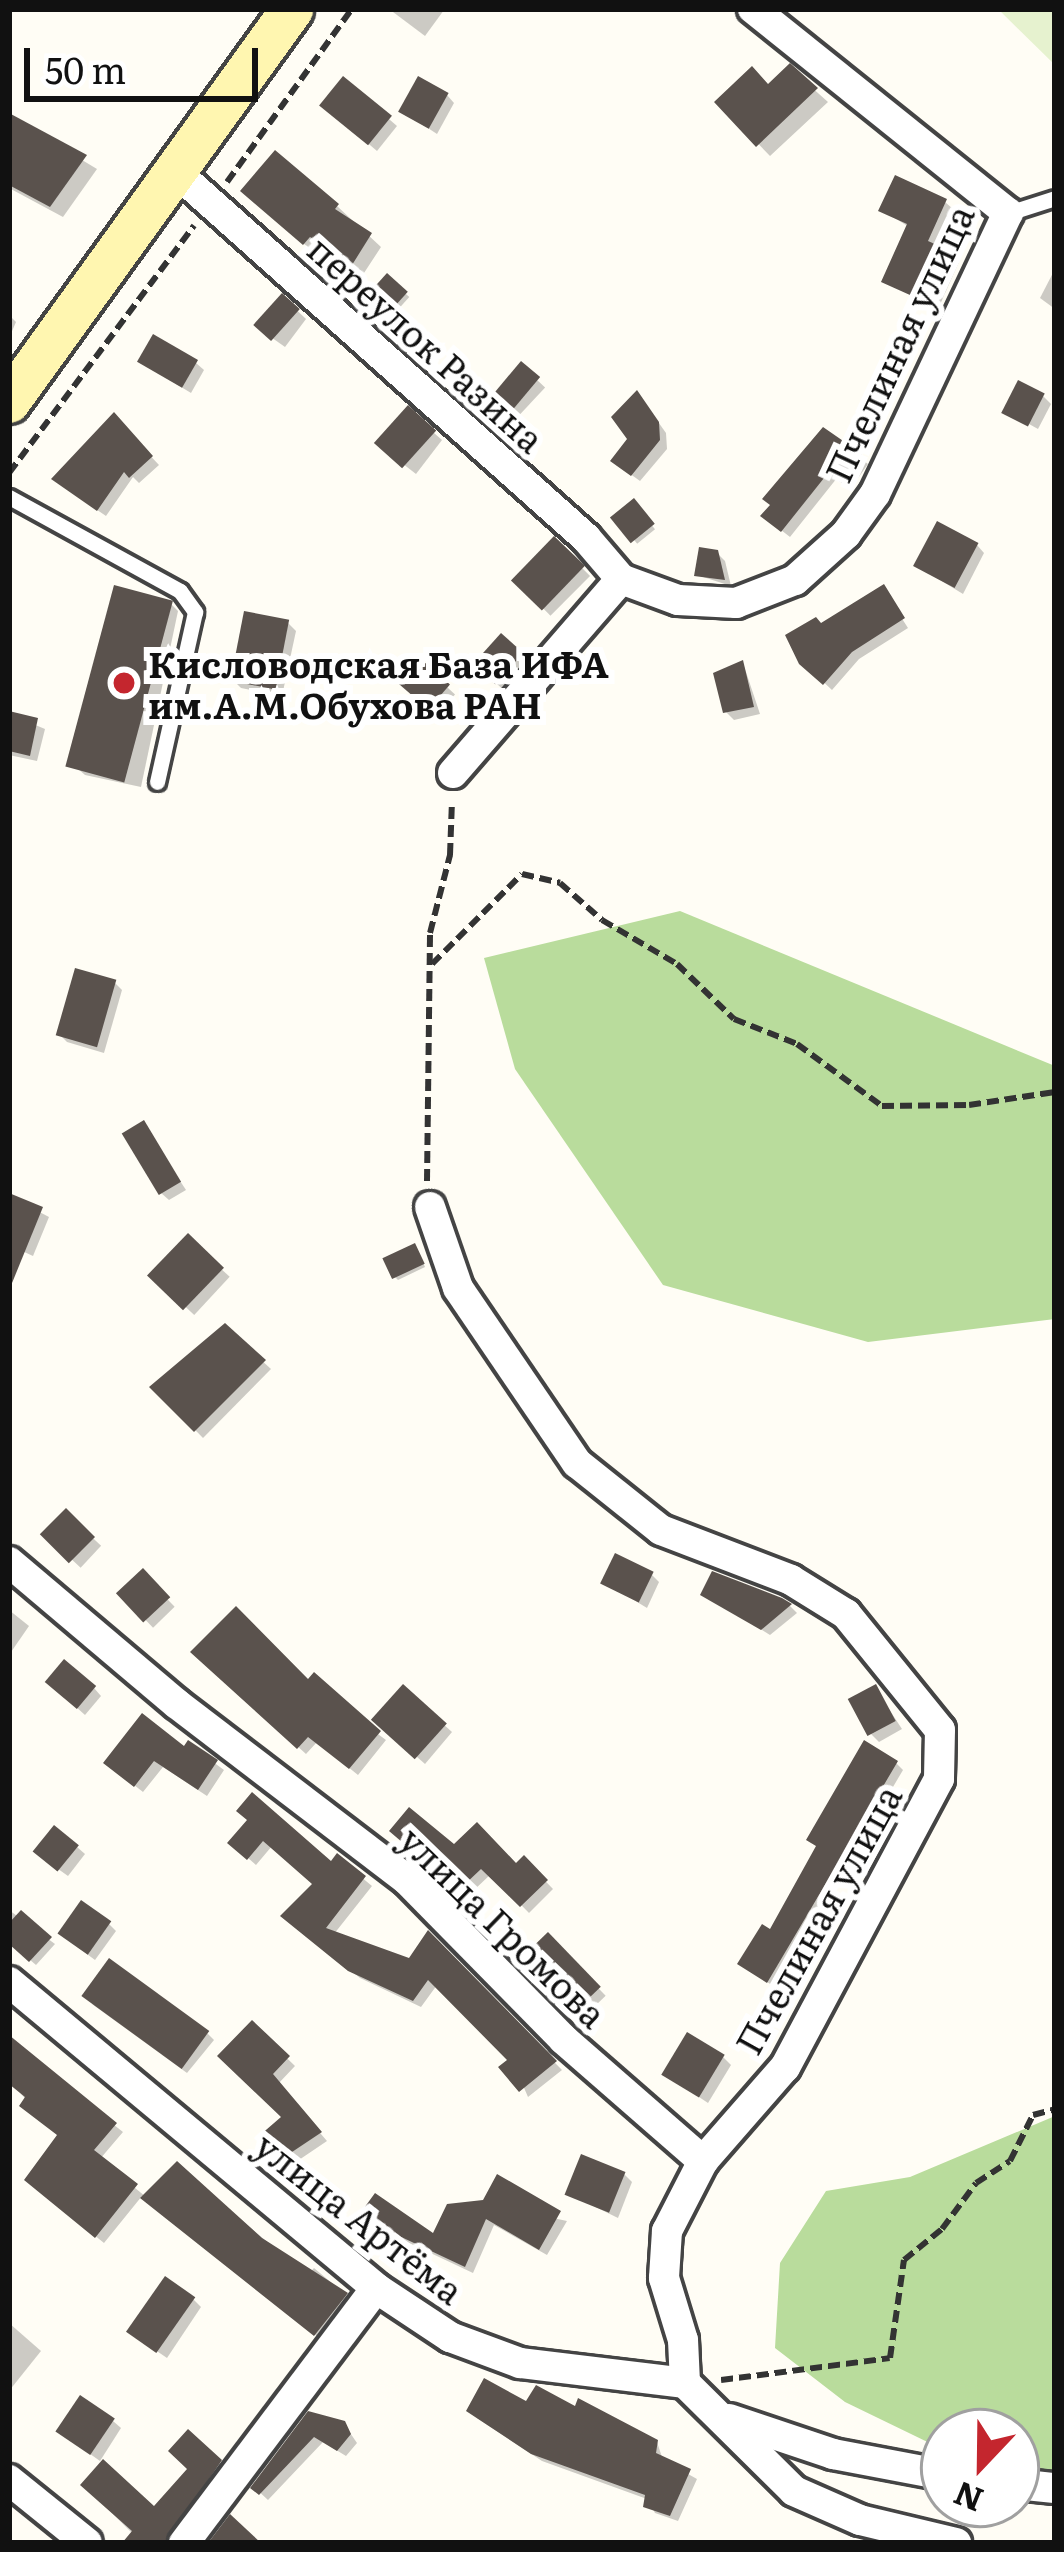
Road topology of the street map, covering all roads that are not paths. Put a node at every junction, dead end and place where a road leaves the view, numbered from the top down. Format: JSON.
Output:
{"nodes":[{"id":1,"x":292,"y":9,"type":"edge"},
{"id":2,"x":753,"y":9,"type":"edge"},
{"id":3,"x":175,"y":171,"type":"junction"},
{"id":4,"x":1055,"y":198,"type":"edge"},
{"id":5,"x":1008,"y":213,"type":"junction"},
{"id":6,"x":9,"y":402,"type":"edge"},
{"id":7,"x":9,"y":497,"type":"edge"},
{"id":8,"x":621,"y":579,"type":"junction"},
{"id":9,"x":453,"y":773,"type":"road end"},
{"id":10,"x":157,"y":782,"type":"dead end"},
{"id":11,"x":430,"y":1208,"type":"road end"},
{"id":12,"x":9,"y":1562,"type":"edge"},
{"id":13,"x":9,"y":1982,"type":"edge"},
{"id":14,"x":703,"y":2161,"type":"junction"},
{"id":15,"x":376,"y":2288,"type":"junction"},
{"id":16,"x":686,"y":2384,"type":"junction"},
{"id":17,"x":717,"y":2415,"type":"junction"},
{"id":18,"x":920,"y":2470,"type":"edge"},
{"id":19,"x":9,"y":2480,"type":"edge"},
{"id":20,"x":87,"y":2543,"type":"edge"},
{"id":21,"x":184,"y":2543,"type":"edge"},
{"id":22,"x":956,"y":2543,"type":"edge"}],
"edges":[{"from":1,"to":3,"type":"street"},
{"from":2,"to":5,"type":"street","name":"Пчелиная улица"},
{"from":3,"to":6,"type":"street"},
{"from":3,"to":8,"type":"street","name":"переулок Разина"},
{"from":4,"to":5,"type":"lane"},
{"from":5,"to":8,"type":"street","name":"Пчелиная улица"},
{"from":7,"to":10,"type":"lane"},
{"from":8,"to":9,"type":"street"},
{"from":11,"to":14,"type":"street","name":"Пчелиная улица"},
{"from":12,"to":14,"type":"street","name":"улица Громова"},
{"from":13,"to":15,"type":"street","name":"улица Артёма"},
{"from":14,"to":16,"type":"street"},
{"from":15,"to":16,"type":"street","name":"улица Артёма"},
{"from":15,"to":21,"type":"street"},
{"from":16,"to":17,"type":"street"},
{"from":17,"to":18,"type":"street"},
{"from":17,"to":22,"type":"street"},
{"from":19,"to":20,"type":"street"}]}
